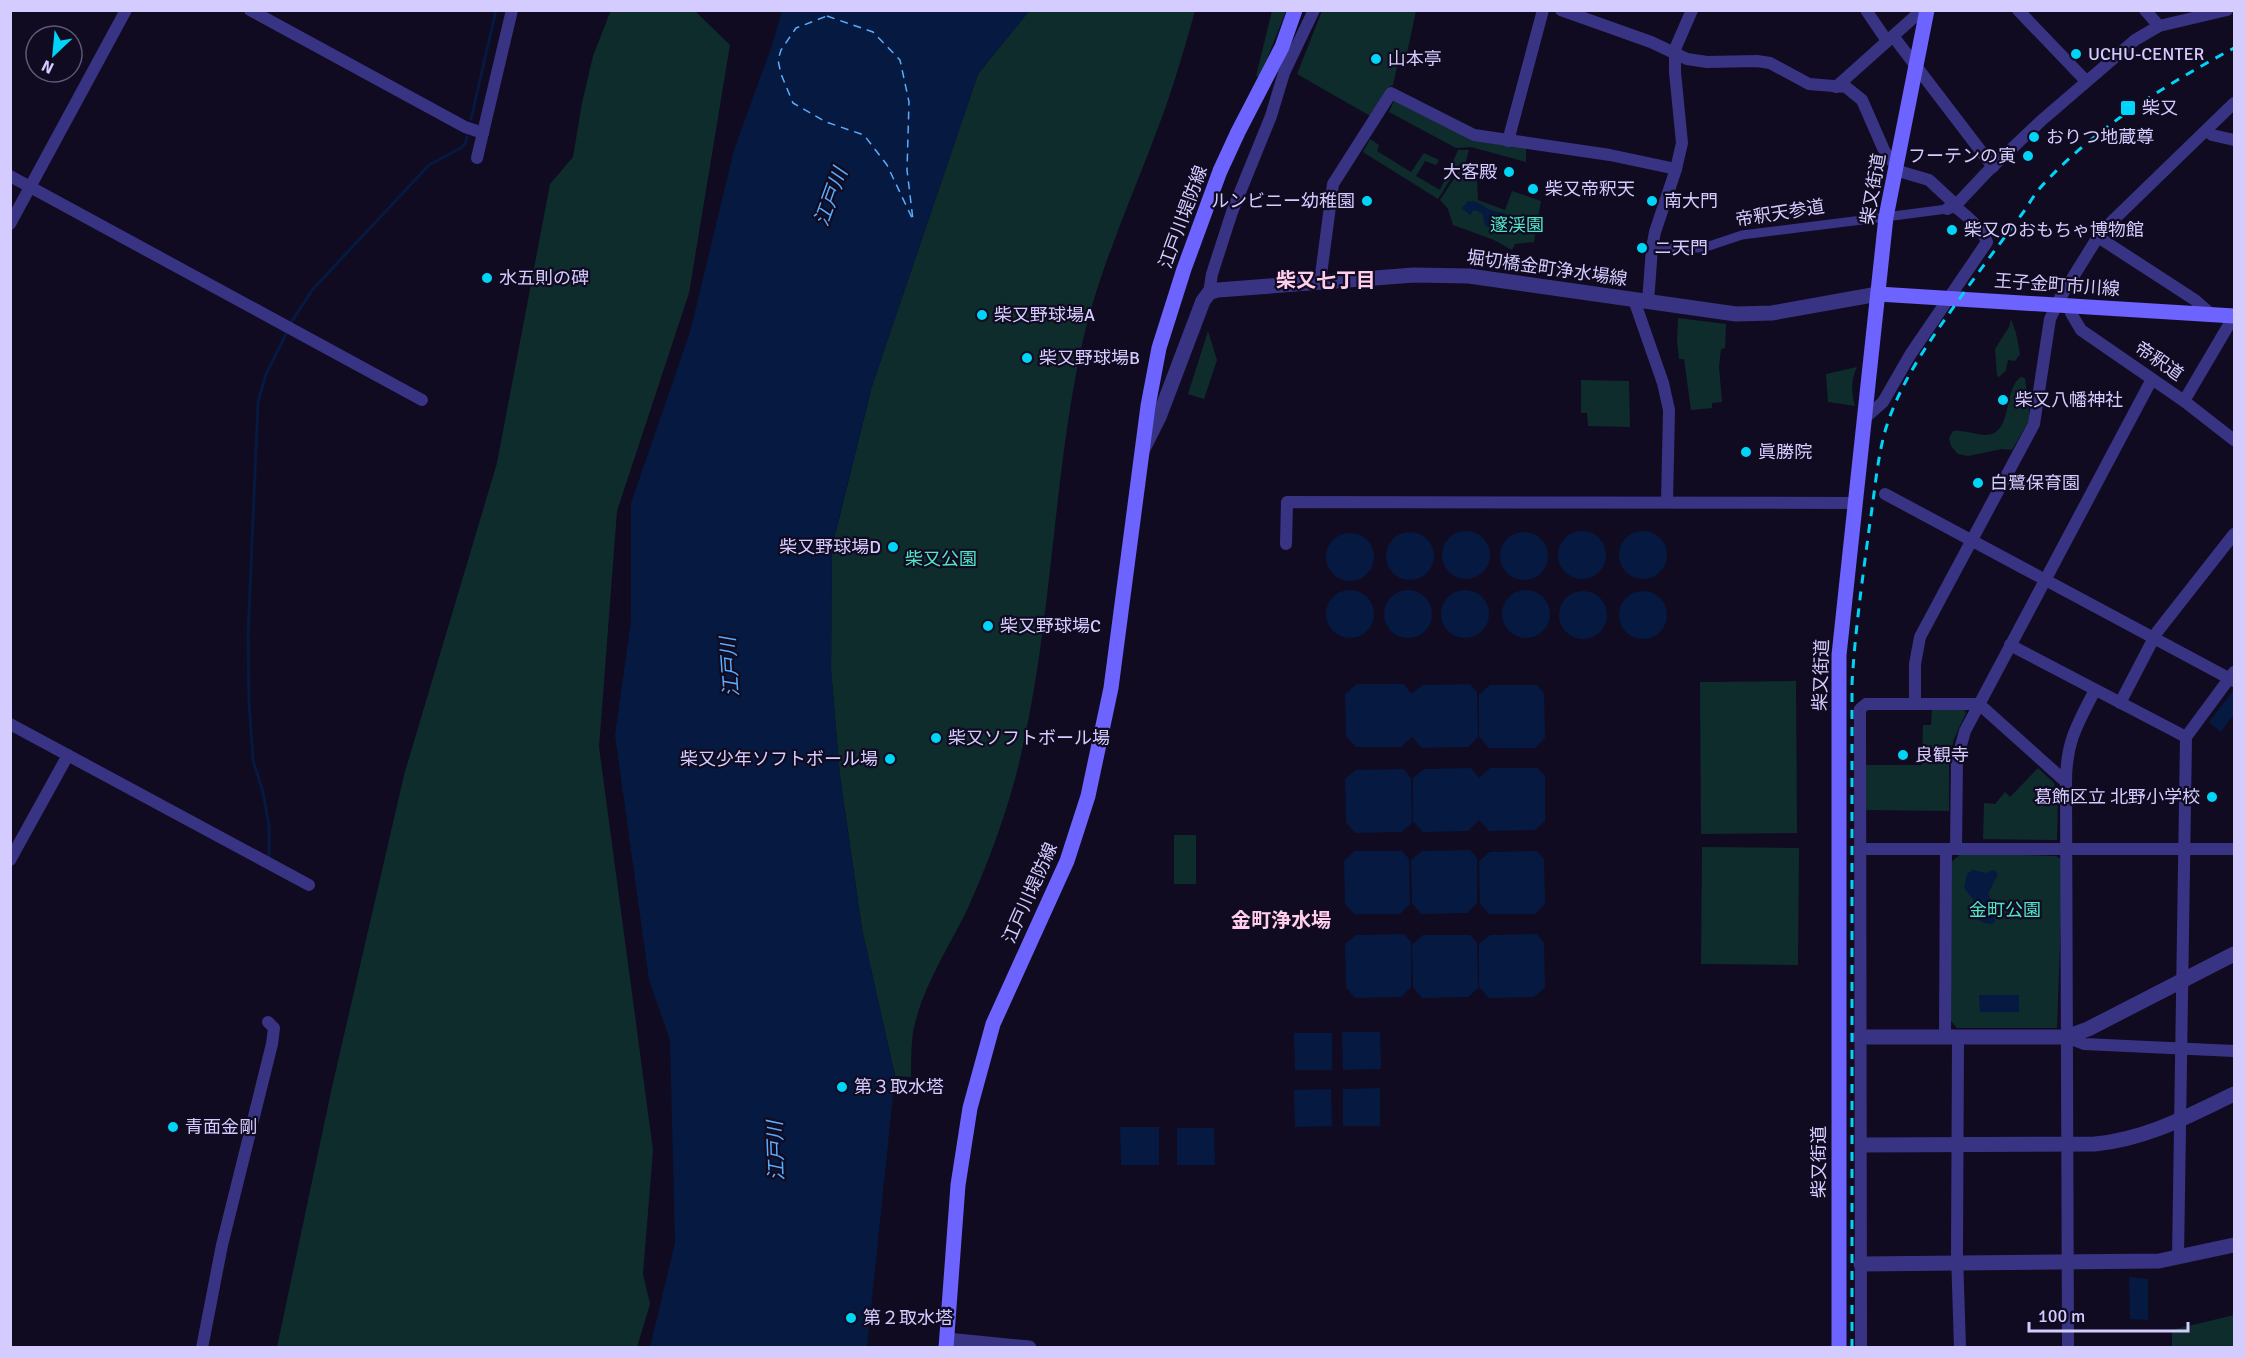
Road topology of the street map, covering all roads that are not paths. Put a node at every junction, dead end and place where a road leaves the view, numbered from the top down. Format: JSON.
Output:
{"nodes":[{"id":1,"x":126,"y":10,"type":"edge"},
{"id":2,"x":250,"y":10,"type":"edge"},
{"id":3,"x":512,"y":10,"type":"edge"},
{"id":4,"x":1295,"y":10,"type":"edge"},
{"id":5,"x":1314,"y":10,"type":"edge"},
{"id":6,"x":1543,"y":10,"type":"edge"},
{"id":7,"x":1561,"y":10,"type":"edge"},
{"id":8,"x":1692,"y":10,"type":"edge"},
{"id":9,"x":1866,"y":10,"type":"edge"},
{"id":10,"x":1925,"y":10,"type":"edge"},
{"id":11,"x":2018,"y":10,"type":"edge"},
{"id":12,"x":2145,"y":10,"type":"edge"},
{"id":13,"x":2227,"y":10,"type":"edge"},
{"id":14,"x":1585,"y":14,"type":"edge"},
{"id":15,"x":2159,"y":26,"type":"junction"},
{"id":16,"x":1890,"y":39,"type":"junction"},
{"id":17,"x":1674,"y":54,"type":"junction"},
{"id":18,"x":1916,"y":65,"type":"junction"},
{"id":19,"x":2086,"y":81,"type":"junction"},
{"id":20,"x":1836,"y":87,"type":"junction"},
{"id":21,"x":2235,"y":103,"type":"edge"},
{"id":22,"x":2207,"y":130,"type":"junction"},
{"id":23,"x":483,"y":133,"type":"junction"},
{"id":24,"x":2235,"y":140,"type":"edge"},
{"id":25,"x":1508,"y":141,"type":"junction"},
{"id":26,"x":477,"y":158,"type":"dead end"},
{"id":27,"x":1896,"y":167,"type":"junction"},
{"id":28,"x":1993,"y":167,"type":"junction"},
{"id":29,"x":1676,"y":170,"type":"junction"},
{"id":30,"x":10,"y":176,"type":"edge"},
{"id":31,"x":30,"y":187,"type":"junction"},
{"id":32,"x":1952,"y":207,"type":"junction"},
{"id":33,"x":1893,"y":216,"type":"dead end"},
{"id":34,"x":1878,"y":218,"type":"dead end"},
{"id":35,"x":10,"y":224,"type":"edge"},
{"id":36,"x":2098,"y":237,"type":"junction"},
{"id":37,"x":1652,"y":248,"type":"junction"},
{"id":38,"x":1320,"y":282,"type":"junction"},
{"id":39,"x":1209,"y":293,"type":"junction"},
{"id":40,"x":1878,"y":294,"type":"junction"},
{"id":41,"x":1951,"y":298,"type":"junction"},
{"id":42,"x":1641,"y":301,"type":"junction"},
{"id":43,"x":2056,"y":305,"type":"junction"},
{"id":44,"x":2072,"y":306,"type":"junction"},
{"id":45,"x":2211,"y":314,"type":"junction"},
{"id":46,"x":2235,"y":316,"type":"edge"},
{"id":47,"x":2152,"y":380,"type":"junction"},
{"id":48,"x":422,"y":400,"type":"dead end"},
{"id":49,"x":2184,"y":401,"type":"junction"},
{"id":50,"x":1865,"y":418,"type":"junction"},
{"id":51,"x":2235,"y":440,"type":"edge"},
{"id":52,"x":1143,"y":449,"type":"junction"},
{"id":53,"x":1885,"y":494,"type":"dead end"},
{"id":54,"x":1667,"y":502,"type":"junction"},
{"id":55,"x":1856,"y":504,"type":"junction"},
{"id":56,"x":2235,"y":534,"type":"edge"},
{"id":57,"x":1971,"y":540,"type":"junction"},
{"id":58,"x":1286,"y":544,"type":"dead end"},
{"id":59,"x":2044,"y":579,"type":"junction"},
{"id":60,"x":2154,"y":638,"type":"junction"},
{"id":61,"x":2010,"y":645,"type":"junction"},
{"id":62,"x":2233,"y":677,"type":"edge"},
{"id":63,"x":2095,"y":690,"type":"junction"},
{"id":64,"x":1915,"y":703,"type":"junction"},
{"id":65,"x":2120,"y":703,"type":"junction"},
{"id":66,"x":1979,"y":704,"type":"junction"},
{"id":67,"x":10,"y":724,"type":"edge"},
{"id":68,"x":2186,"y":737,"type":"junction"},
{"id":69,"x":68,"y":755,"type":"junction"},
{"id":70,"x":2066,"y":782,"type":"junction"},
{"id":71,"x":2183,"y":848,"type":"junction"},
{"id":72,"x":1861,"y":849,"type":"junction"},
{"id":73,"x":1951,"y":849,"type":"junction"},
{"id":74,"x":2067,"y":849,"type":"junction"},
{"id":75,"x":2235,"y":849,"type":"edge"},
{"id":76,"x":10,"y":860,"type":"edge"},
{"id":77,"x":309,"y":885,"type":"dead end"},
{"id":78,"x":2235,"y":954,"type":"edge"},
{"id":79,"x":2182,"y":981,"type":"junction"},
{"id":80,"x":268,"y":1022,"type":"dead end"},
{"id":81,"x":2066,"y":1037,"type":"junction"},
{"id":82,"x":1860,"y":1038,"type":"junction"},
{"id":83,"x":1952,"y":1038,"type":"junction"},
{"id":84,"x":2181,"y":1049,"type":"junction"},
{"id":85,"x":2235,"y":1051,"type":"edge"},
{"id":86,"x":2235,"y":1094,"type":"edge"},
{"id":87,"x":2181,"y":1119,"type":"junction"},
{"id":88,"x":2068,"y":1144,"type":"junction"},
{"id":89,"x":1863,"y":1145,"type":"junction"},
{"id":90,"x":1957,"y":1145,"type":"junction"},
{"id":91,"x":2235,"y":1245,"type":"edge"},
{"id":92,"x":2178,"y":1258,"type":"junction"},
{"id":93,"x":2069,"y":1262,"type":"junction"},
{"id":94,"x":1959,"y":1263,"type":"junction"},
{"id":95,"x":1861,"y":1264,"type":"junction"},
{"id":96,"x":946,"y":1344,"type":"edge"},
{"id":97,"x":202,"y":1347,"type":"edge"},
{"id":98,"x":1029,"y":1347,"type":"edge"},
{"id":99,"x":1839,"y":1347,"type":"edge"},
{"id":100,"x":1861,"y":1347,"type":"edge"},
{"id":101,"x":1960,"y":1347,"type":"edge"},
{"id":102,"x":2068,"y":1347,"type":"edge"}],
"edges":[{"from":1,"to":31,"type":"street"},
{"from":2,"to":23,"type":"street"},
{"from":3,"to":23,"type":"street"},
{"from":4,"to":52,"type":"main road","name":"江戸川堤防線"},
{"from":5,"to":39,"type":"street"},
{"from":6,"to":25,"type":"street"},
{"from":7,"to":14,"type":"street"},
{"from":8,"to":17,"type":"street"},
{"from":9,"to":16,"type":"street"},
{"from":10,"to":16,"type":"street"},
{"from":10,"to":18,"type":"main road","name":"柴又街道"},
{"from":11,"to":19,"type":"street"},
{"from":12,"to":15,"type":"street"},
{"from":13,"to":15,"type":"street"},
{"from":14,"to":17,"type":"street"},
{"from":15,"to":19,"type":"street"},
{"from":16,"to":18,"type":"street"},
{"from":16,"to":20,"type":"street"},
{"from":17,"to":20,"type":"street"},
{"from":17,"to":29,"type":"street"},
{"from":18,"to":27,"type":"main road","name":"柴又街道"},
{"from":18,"to":28,"type":"street"},
{"from":19,"to":28,"type":"street"},
{"from":20,"to":27,"type":"street"},
{"from":21,"to":22,"type":"street"},
{"from":22,"to":24,"type":"street"},
{"from":22,"to":36,"type":"street"},
{"from":23,"to":26,"type":"street"},
{"from":25,"to":29,"type":"street"},
{"from":25,"to":38,"type":"street"},
{"from":27,"to":32,"type":"street"},
{"from":27,"to":40,"type":"main road","name":"柴又街道"},
{"from":28,"to":32,"type":"street"},
{"from":29,"to":37,"type":"street"},
{"from":30,"to":31,"type":"street"},
{"from":31,"to":35,"type":"street"},
{"from":31,"to":48,"type":"street"},
{"from":32,"to":33,"type":"street"},
{"from":32,"to":41,"type":"street"},
{"from":34,"to":37,"type":"street","name":"帝釈天参道"},
{"from":36,"to":43,"type":"street"},
{"from":36,"to":45,"type":"street"},
{"from":37,"to":42,"type":"street"},
{"from":38,"to":39,"type":"street","name":"堀切橋金町浄水場線"},
{"from":38,"to":42,"type":"street","name":"堀切橋金町浄水場線"},
{"from":39,"to":52,"type":"street","name":"江戸川堤防線"},
{"from":40,"to":41,"type":"main road","name":"王子金町市川線"},
{"from":40,"to":42,"type":"street","name":"堀切橋金町浄水場線"},
{"from":40,"to":50,"type":"main road","name":"柴又街道"},
{"from":41,"to":43,"type":"main road","name":"王子金町市川線"},
{"from":41,"to":50,"type":"street"},
{"from":42,"to":54,"type":"street"},
{"from":43,"to":44,"type":"main road","name":"王子金町市川線"},
{"from":43,"to":57,"type":"street"},
{"from":44,"to":45,"type":"main road","name":"王子金町市川線"},
{"from":44,"to":47,"type":"street","name":"帝釈道"},
{"from":45,"to":46,"type":"main road","name":"王子金町市川線"},
{"from":46,"to":49,"type":"street"},
{"from":47,"to":49,"type":"street","name":"帝釈道"},
{"from":47,"to":59,"type":"street"},
{"from":49,"to":51,"type":"street","name":"帝釈道"},
{"from":50,"to":55,"type":"main road","name":"柴又街道"},
{"from":52,"to":96,"type":"main road","name":"江戸川堤防線"},
{"from":53,"to":57,"type":"street"},
{"from":54,"to":55,"type":"street"},
{"from":54,"to":58,"type":"street"},
{"from":55,"to":99,"type":"main road","name":"柴又街道"},
{"from":56,"to":60,"type":"street"},
{"from":57,"to":59,"type":"street"},
{"from":57,"to":64,"type":"street"},
{"from":59,"to":60,"type":"street"},
{"from":59,"to":61,"type":"street"},
{"from":60,"to":62,"type":"street"},
{"from":60,"to":65,"type":"street"},
{"from":61,"to":63,"type":"street"},
{"from":61,"to":66,"type":"street"},
{"from":62,"to":68,"type":"street"},
{"from":63,"to":65,"type":"street"},
{"from":63,"to":70,"type":"street"},
{"from":64,"to":66,"type":"street"},
{"from":64,"to":72,"type":"street"},
{"from":65,"to":68,"type":"street"},
{"from":66,"to":70,"type":"street"},
{"from":66,"to":73,"type":"street"},
{"from":67,"to":69,"type":"street"},
{"from":68,"to":71,"type":"street"},
{"from":69,"to":76,"type":"street"},
{"from":69,"to":77,"type":"street"},
{"from":70,"to":74,"type":"street"},
{"from":71,"to":74,"type":"street"},
{"from":71,"to":75,"type":"street"},
{"from":71,"to":79,"type":"street"},
{"from":72,"to":73,"type":"street"},
{"from":72,"to":82,"type":"street"},
{"from":73,"to":74,"type":"street"},
{"from":73,"to":83,"type":"street"},
{"from":74,"to":81,"type":"street"},
{"from":78,"to":79,"type":"street"},
{"from":79,"to":81,"type":"street"},
{"from":79,"to":84,"type":"street"},
{"from":80,"to":97,"type":"street"},
{"from":81,"to":83,"type":"street"},
{"from":81,"to":84,"type":"street"},
{"from":81,"to":88,"type":"street"},
{"from":82,"to":83,"type":"street"},
{"from":82,"to":89,"type":"street"},
{"from":83,"to":90,"type":"street"},
{"from":84,"to":85,"type":"street"},
{"from":84,"to":87,"type":"street"},
{"from":86,"to":87,"type":"street"},
{"from":87,"to":88,"type":"street"},
{"from":87,"to":92,"type":"street"},
{"from":88,"to":90,"type":"street"},
{"from":88,"to":93,"type":"street"},
{"from":89,"to":90,"type":"street"},
{"from":89,"to":95,"type":"street"},
{"from":90,"to":94,"type":"street"},
{"from":91,"to":92,"type":"street"},
{"from":92,"to":93,"type":"street"},
{"from":93,"to":94,"type":"street"},
{"from":93,"to":102,"type":"street"},
{"from":94,"to":95,"type":"street"},
{"from":94,"to":101,"type":"street"},
{"from":95,"to":100,"type":"street"},
{"from":96,"to":98,"type":"street"}]}
